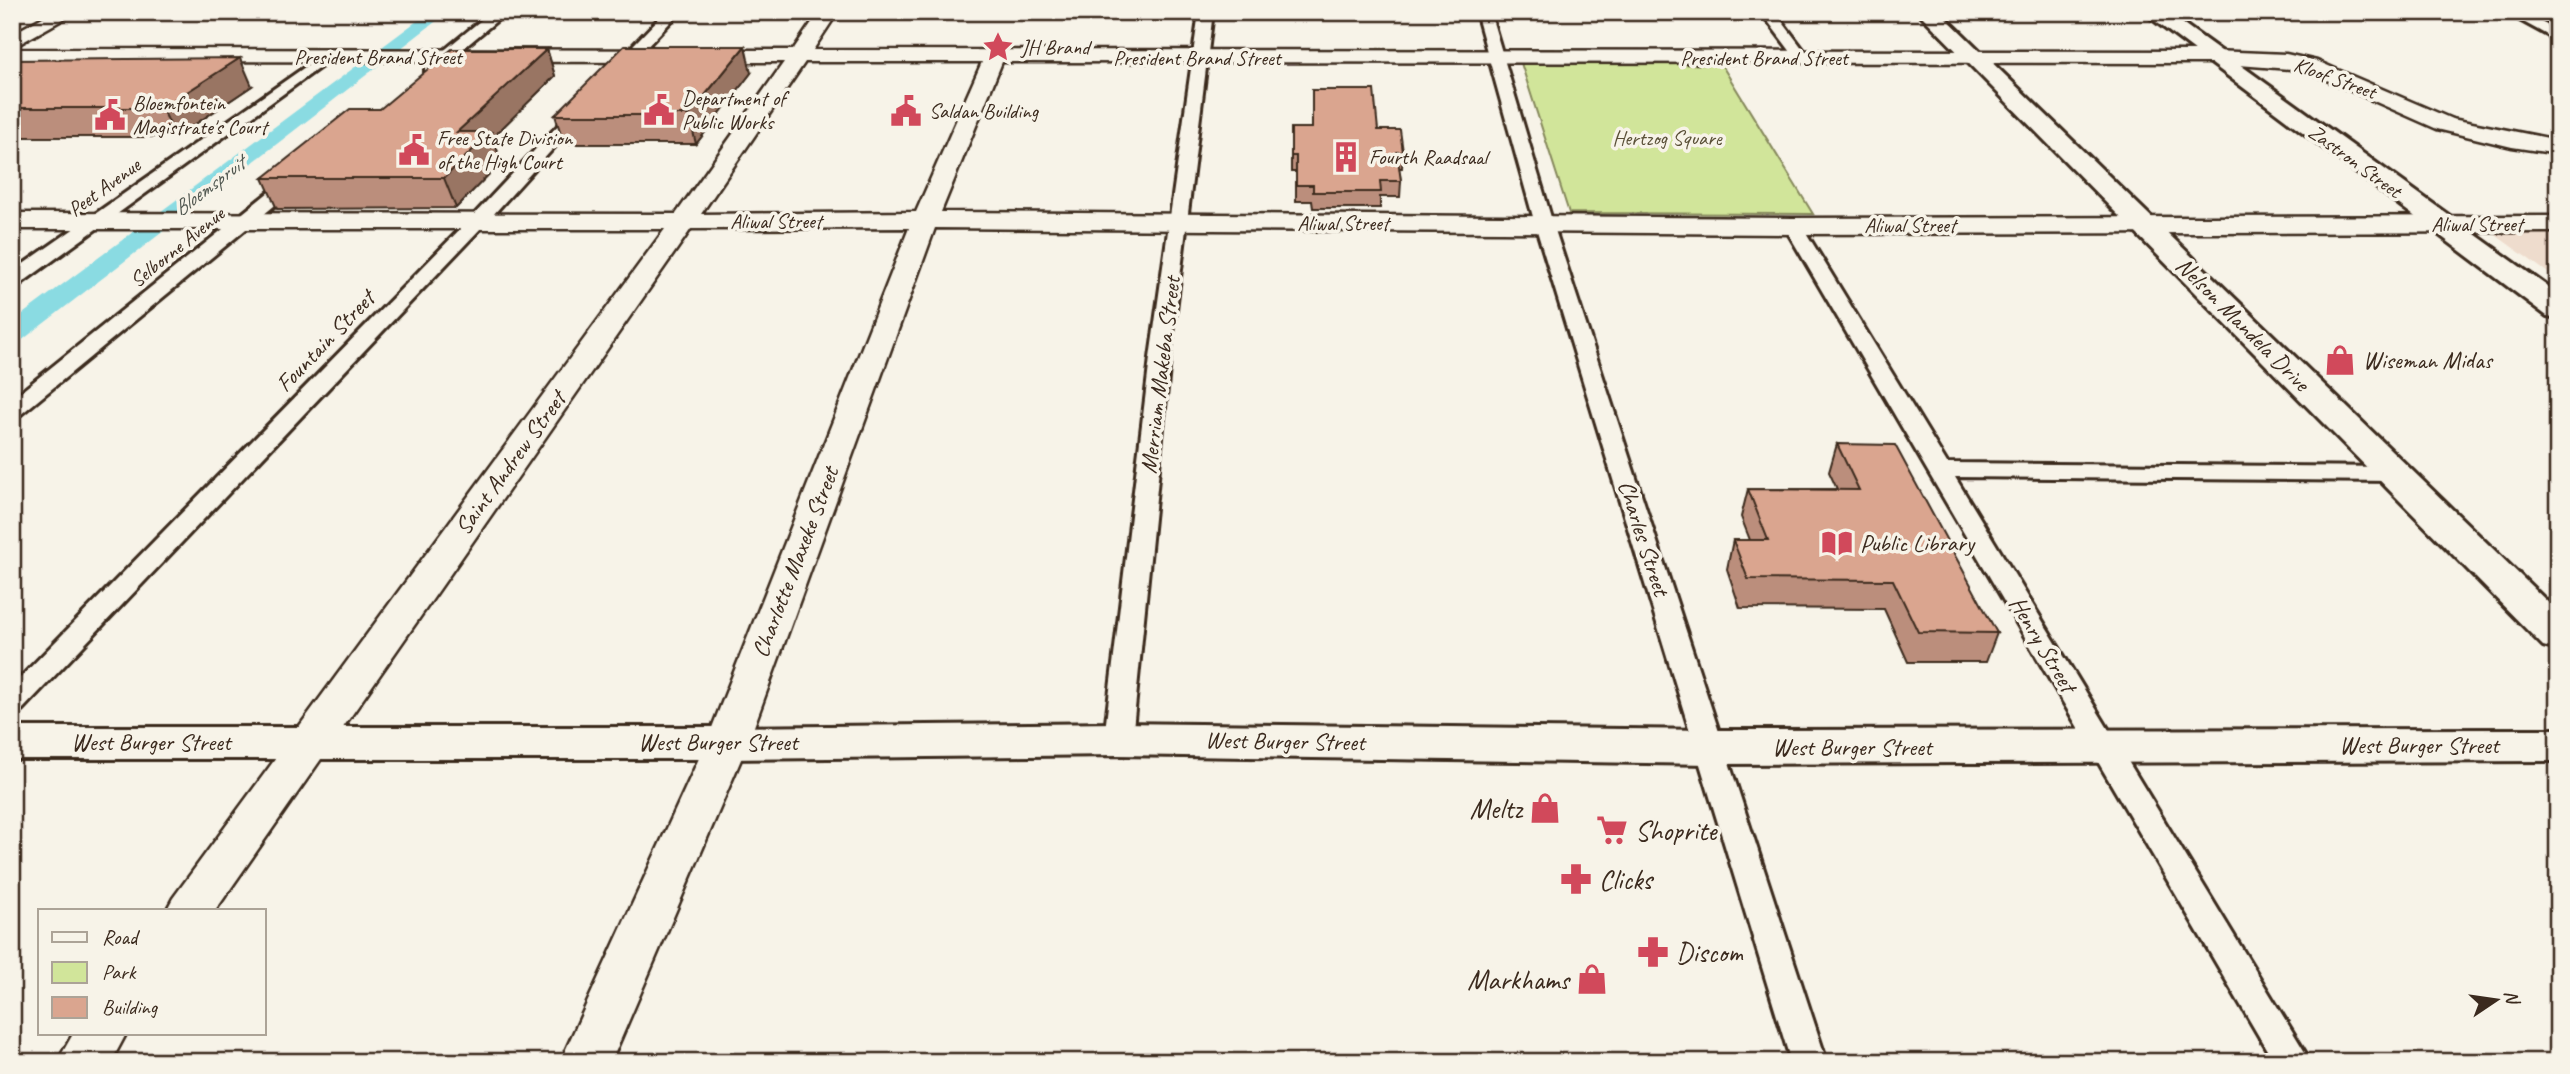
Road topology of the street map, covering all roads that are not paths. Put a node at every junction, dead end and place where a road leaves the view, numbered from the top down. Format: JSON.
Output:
{"nodes":[{"id":1,"x":67,"y":12,"type":"edge"},
{"id":2,"x":500,"y":12,"type":"edge"},
{"id":3,"x":673,"y":12,"type":"edge"},
{"id":4,"x":829,"y":12,"type":"edge"},
{"id":5,"x":1206,"y":12,"type":"edge"},
{"id":6,"x":1483,"y":12,"type":"edge"},
{"id":7,"x":1768,"y":12,"type":"edge"},
{"id":8,"x":1928,"y":12,"type":"edge"},
{"id":9,"x":2153,"y":12,"type":"edge"},
{"id":10,"x":2512,"y":12,"type":"edge"},
{"id":11,"x":2558,"y":37,"type":"edge"},
{"id":12,"x":12,"y":42,"type":"edge"},
{"id":13,"x":12,"y":55,"type":"edge"},
{"id":14,"x":326,"y":57,"type":"junction"},
{"id":15,"x":436,"y":57,"type":"junction"},
{"id":16,"x":629,"y":57,"type":"junction"},
{"id":17,"x":796,"y":57,"type":"junction"},
{"id":18,"x":994,"y":57,"type":"junction"},
{"id":19,"x":1199,"y":57,"type":"junction"},
{"id":20,"x":1802,"y":57,"type":"junction"},
{"id":21,"x":2213,"y":57,"type":"junction"},
{"id":22,"x":1497,"y":58,"type":"junction"},
{"id":23,"x":1971,"y":58,"type":"junction"},
{"id":24,"x":414,"y":83,"type":"edge"},
{"id":25,"x":2558,"y":137,"type":"edge"},
{"id":26,"x":2558,"y":147,"type":"edge"},
{"id":27,"x":306,"y":170,"type":"edge"},
{"id":28,"x":12,"y":220,"type":"edge"},
{"id":29,"x":925,"y":220,"type":"junction"},
{"id":30,"x":95,"y":221,"type":"junction"},
{"id":31,"x":683,"y":222,"type":"junction"},
{"id":32,"x":1180,"y":222,"type":"junction"},
{"id":33,"x":229,"y":223,"type":"junction"},
{"id":34,"x":476,"y":223,"type":"junction"},
{"id":35,"x":2141,"y":223,"type":"junction"},
{"id":36,"x":1544,"y":224,"type":"junction"},
{"id":37,"x":2442,"y":224,"type":"junction"},
{"id":38,"x":2558,"y":224,"type":"edge"},
{"id":39,"x":1793,"y":226,"type":"junction"},
{"id":40,"x":12,"y":281,"type":"edge"},
{"id":41,"x":2558,"y":309,"type":"edge"},
{"id":42,"x":12,"y":410,"type":"edge"},
{"id":43,"x":1939,"y":470,"type":"junction"},
{"id":44,"x":2395,"y":474,"type":"junction"},
{"id":45,"x":2558,"y":636,"type":"edge"},
{"id":46,"x":12,"y":703,"type":"edge"},
{"id":47,"x":1118,"y":739,"type":"junction"},
{"id":48,"x":311,"y":741,"type":"junction"},
{"id":49,"x":12,"y":743,"type":"edge"},
{"id":50,"x":727,"y":743,"type":"junction"},
{"id":51,"x":2558,"y":745,"type":"edge"},
{"id":52,"x":2104,"y":746,"type":"junction"},
{"id":53,"x":1711,"y":747,"type":"junction"},
{"id":54,"x":190,"y":909,"type":"edge"},
{"id":55,"x":100,"y":1036,"type":"edge"},
{"id":56,"x":82,"y":1062,"type":"edge"},
{"id":57,"x":584,"y":1062,"type":"edge"},
{"id":58,"x":1809,"y":1062,"type":"edge"},
{"id":59,"x":2292,"y":1062,"type":"edge"}],
"edges":[{"from":1,"to":12,"type":"street"},
{"from":2,"to":15,"type":"street"},
{"from":3,"to":16,"type":"street","name":"Fountain Street"},
{"from":4,"to":17,"type":"street","name":"Saint Andrew Street"},
{"from":5,"to":19,"type":"street","name":"Merriam Makeba Street"},
{"from":6,"to":22,"type":"street","name":"Charles Street"},
{"from":7,"to":20,"type":"street"},
{"from":8,"to":23,"type":"main road","name":"Nelson Mandela Drive"},
{"from":9,"to":21,"type":"main road","name":"Zastron Street"},
{"from":10,"to":11,"type":"street"},
{"from":13,"to":14,"type":"street","name":"President Brand Street"},
{"from":14,"to":15,"type":"street","name":"President Brand Street"},
{"from":14,"to":30,"type":"street","name":"Peet Avenue"},
{"from":15,"to":16,"type":"street","name":"President Brand Street"},
{"from":15,"to":24,"type":"street"},
{"from":16,"to":17,"type":"street","name":"President Brand Street"},
{"from":16,"to":34,"type":"street","name":"Fountain Street"},
{"from":17,"to":18,"type":"street","name":"President Brand Street"},
{"from":17,"to":31,"type":"street","name":"Saint Andrew Street"},
{"from":18,"to":19,"type":"street","name":"President Brand Street"},
{"from":18,"to":29,"type":"street","name":"Charlotte Maxeke Street"},
{"from":19,"to":22,"type":"street","name":"President Brand Street"},
{"from":19,"to":32,"type":"street","name":"Merriam Makeba Street"},
{"from":20,"to":22,"type":"street","name":"President Brand Street"},
{"from":20,"to":23,"type":"street","name":"President Brand Street"},
{"from":21,"to":23,"type":"street","name":"President Brand Street"},
{"from":21,"to":25,"type":"street","name":"Kloof Street"},
{"from":21,"to":26,"type":"street","name":"Kloof Street"},
{"from":21,"to":37,"type":"main road","name":"Zastron Street"},
{"from":22,"to":36,"type":"street","name":"Charles Street"},
{"from":23,"to":35,"type":"main road","name":"Nelson Mandela Drive"},
{"from":27,"to":33,"type":"street","name":"Selborne Avenue"},
{"from":28,"to":30,"type":"street","name":"Aliwal Street"},
{"from":29,"to":31,"type":"street","name":"Aliwal Street"},
{"from":29,"to":32,"type":"street","name":"Aliwal Street"},
{"from":29,"to":50,"type":"street","name":"Charlotte Maxeke Street"},
{"from":30,"to":33,"type":"street","name":"Aliwal Street"},
{"from":30,"to":40,"type":"street","name":"Peet Avenue"},
{"from":31,"to":34,"type":"street","name":"Aliwal Street"},
{"from":31,"to":48,"type":"street","name":"Saint Andrew Street"},
{"from":32,"to":36,"type":"street","name":"Aliwal Street"},
{"from":32,"to":47,"type":"street","name":"Merriam Makeba Street"},
{"from":33,"to":34,"type":"street","name":"Aliwal Street"},
{"from":33,"to":42,"type":"street","name":"Selborne Avenue"},
{"from":34,"to":46,"type":"street","name":"Fountain Street"},
{"from":35,"to":37,"type":"street","name":"Aliwal Street"},
{"from":35,"to":39,"type":"street","name":"Aliwal Street"},
{"from":35,"to":44,"type":"main road","name":"Nelson Mandela Drive"},
{"from":36,"to":39,"type":"street","name":"Aliwal Street"},
{"from":36,"to":53,"type":"street","name":"Charles Street"},
{"from":37,"to":38,"type":"street","name":"Aliwal Street"},
{"from":37,"to":41,"type":"main road","name":"Zastron Street"},
{"from":39,"to":43,"type":"street","name":"Henry Street"},
{"from":43,"to":44,"type":"street"},
{"from":43,"to":52,"type":"street","name":"Henry Street"},
{"from":44,"to":45,"type":"main road","name":"Nelson Mandela Drive"},
{"from":47,"to":50,"type":"main road","name":"West Burger Street"},
{"from":47,"to":53,"type":"main road","name":"West Burger Street"},
{"from":48,"to":49,"type":"main road","name":"West Burger Street"},
{"from":48,"to":50,"type":"main road","name":"West Burger Street"},
{"from":48,"to":54,"type":"street","name":"Saint Andrew Street"},
{"from":50,"to":57,"type":"street","name":"Charlotte Maxeke Street"},
{"from":51,"to":52,"type":"main road","name":"West Burger Street"},
{"from":52,"to":53,"type":"main road","name":"West Burger Street"},
{"from":52,"to":59,"type":"street","name":"Henry Street"},
{"from":53,"to":58,"type":"street","name":"Charles Street"},
{"from":55,"to":56,"type":"street"}]}
